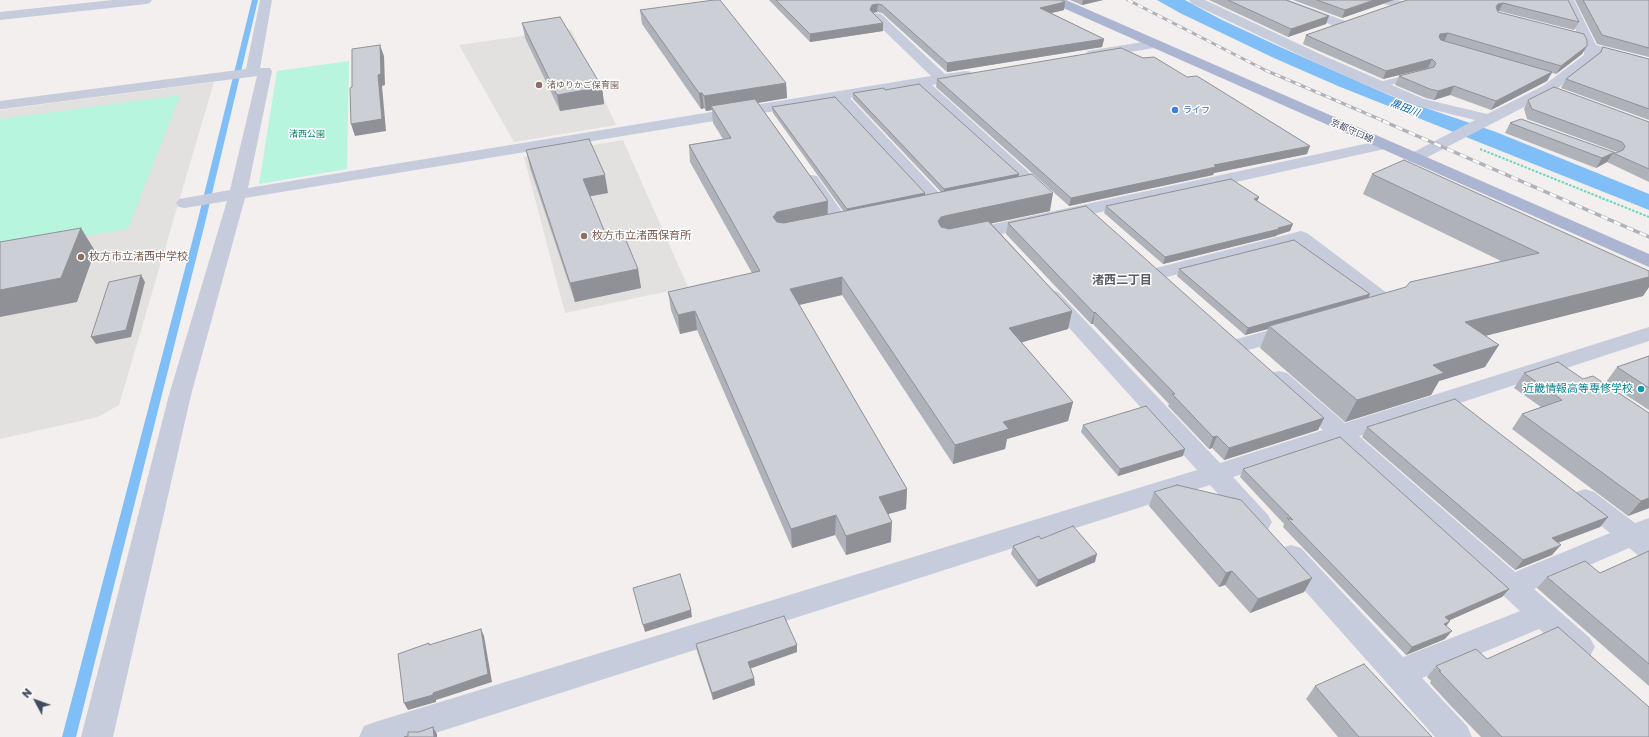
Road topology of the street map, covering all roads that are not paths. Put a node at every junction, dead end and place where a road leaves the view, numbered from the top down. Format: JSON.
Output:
{"nodes":[{"id":1,"x":146,"y":0,"type":"edge"},
{"id":2,"x":279,"y":0,"type":"edge"},
{"id":3,"x":1056,"y":0,"type":"edge"},
{"id":4,"x":1195,"y":0,"type":"edge"},
{"id":5,"x":1278,"y":0,"type":"edge"},
{"id":6,"x":1385,"y":0,"type":"edge"},
{"id":7,"x":1568,"y":0,"type":"edge"},
{"id":8,"x":266,"y":1,"type":"edge"},
{"id":9,"x":1403,"y":2,"type":"edge"},
{"id":10,"x":1376,"y":11,"type":"edge"},
{"id":11,"x":0,"y":16,"type":"edge"},
{"id":12,"x":877,"y":17,"type":"edge"},
{"id":13,"x":1355,"y":19,"type":"edge"},
{"id":14,"x":1341,"y":24,"type":"junction"},
{"id":15,"x":1320,"y":31,"type":"edge"},
{"id":16,"x":1572,"y":34,"type":"edge"},
{"id":17,"x":1299,"y":39,"type":"edge"},
{"id":18,"x":1588,"y":43,"type":"junction"},
{"id":19,"x":1155,"y":44,"type":"junction"},
{"id":20,"x":1286,"y":44,"type":"junction"},
{"id":21,"x":1079,"y":56,"type":"edge"},
{"id":22,"x":1649,"y":63,"type":"edge"},
{"id":23,"x":980,"y":72,"type":"edge"},
{"id":24,"x":1427,"y":72,"type":"edge"},
{"id":25,"x":252,"y":73,"type":"junction"},
{"id":26,"x":942,"y":79,"type":"junction"},
{"id":27,"x":921,"y":82,"type":"junction"},
{"id":28,"x":1378,"y":85,"type":"junction"},
{"id":29,"x":839,"y":95,"type":"junction"},
{"id":30,"x":3,"y":105,"type":"dead end"},
{"id":31,"x":1488,"y":120,"type":"junction"},
{"id":32,"x":1513,"y":120,"type":"edge"},
{"id":33,"x":1383,"y":145,"type":"junction"},
{"id":34,"x":1414,"y":158,"type":"junction"},
{"id":35,"x":800,"y":166,"type":"edge"},
{"id":36,"x":1004,"y":190,"type":"edge"},
{"id":37,"x":1042,"y":193,"type":"junction"},
{"id":38,"x":230,"y":195,"type":"junction"},
{"id":39,"x":186,"y":203,"type":"dead end"},
{"id":40,"x":939,"y":203,"type":"edge"},
{"id":41,"x":1076,"y":212,"type":"junction"},
{"id":42,"x":841,"y":223,"type":"edge"},
{"id":43,"x":1109,"y":229,"type":"edge"},
{"id":44,"x":947,"y":240,"type":"edge"},
{"id":45,"x":1649,"y":261,"type":"edge"},
{"id":46,"x":1160,"y":273,"type":"edge"},
{"id":47,"x":1038,"y":283,"type":"edge"},
{"id":48,"x":1352,"y":313,"type":"edge"},
{"id":49,"x":1308,"y":326,"type":"edge"},
{"id":50,"x":1649,"y":334,"type":"edge"},
{"id":51,"x":1341,"y":434,"type":"junction"},
{"id":52,"x":1215,"y":474,"type":"junction"},
{"id":53,"x":1570,"y":488,"type":"edge"},
{"id":54,"x":1643,"y":537,"type":"edge"},
{"id":55,"x":1511,"y":586,"type":"junction"},
{"id":56,"x":1544,"y":614,"type":"junction"},
{"id":57,"x":1596,"y":661,"type":"edge"},
{"id":58,"x":1399,"y":673,"type":"junction"},
{"id":59,"x":98,"y":737,"type":"edge"},
{"id":60,"x":375,"y":737,"type":"edge"},
{"id":61,"x":1456,"y":737,"type":"edge"}],
"edges":[{"from":1,"to":11,"type":"street"},
{"from":2,"to":8,"type":"street"},
{"from":3,"to":19,"type":"main road","name":"京都守口線"},
{"from":4,"to":20,"type":"street"},
{"from":5,"to":14,"type":"street"},
{"from":6,"to":9,"type":"street"},
{"from":7,"to":18,"type":"street"},
{"from":8,"to":25,"type":"street"},
{"from":9,"to":10,"type":"street"},
{"from":12,"to":26,"type":"street"},
{"from":13,"to":14,"type":"street"},
{"from":14,"to":15,"type":"street"},
{"from":16,"to":18,"type":"street"},
{"from":17,"to":20,"type":"street"},
{"from":18,"to":22,"type":"street"},
{"from":18,"to":31,"type":"street"},
{"from":19,"to":21,"type":"street"},
{"from":19,"to":33,"type":"main road","name":"京都守口線"},
{"from":20,"to":28,"type":"street"},
{"from":23,"to":26,"type":"street"},
{"from":24,"to":28,"type":"lane"},
{"from":25,"to":30,"type":"street"},
{"from":25,"to":38,"type":"street"},
{"from":26,"to":27,"type":"street"},
{"from":27,"to":29,"type":"street"},
{"from":27,"to":37,"type":"street"},
{"from":28,"to":31,"type":"street"},
{"from":29,"to":38,"type":"street"},
{"from":29,"to":40,"type":"street"},
{"from":31,"to":32,"type":"street"},
{"from":31,"to":34,"type":"street"},
{"from":33,"to":34,"type":"main road","name":"京都守口線"},
{"from":33,"to":41,"type":"street"},
{"from":34,"to":45,"type":"main road","name":"京都守口線"},
{"from":35,"to":42,"type":"street"},
{"from":36,"to":37,"type":"street"},
{"from":37,"to":41,"type":"street"},
{"from":38,"to":39,"type":"street"},
{"from":38,"to":59,"type":"street"},
{"from":41,"to":43,"type":"street"},
{"from":41,"to":44,"type":"street"},
{"from":46,"to":48,"type":"street"},
{"from":47,"to":52,"type":"street"},
{"from":49,"to":51,"type":"street"},
{"from":50,"to":51,"type":"street"},
{"from":51,"to":52,"type":"street"},
{"from":51,"to":55,"type":"street"},
{"from":52,"to":58,"type":"street"},
{"from":52,"to":60,"type":"street"},
{"from":53,"to":54,"type":"street"},
{"from":54,"to":55,"type":"street"},
{"from":55,"to":56,"type":"street"},
{"from":56,"to":57,"type":"street"},
{"from":56,"to":58,"type":"street"},
{"from":58,"to":61,"type":"street"}]}
